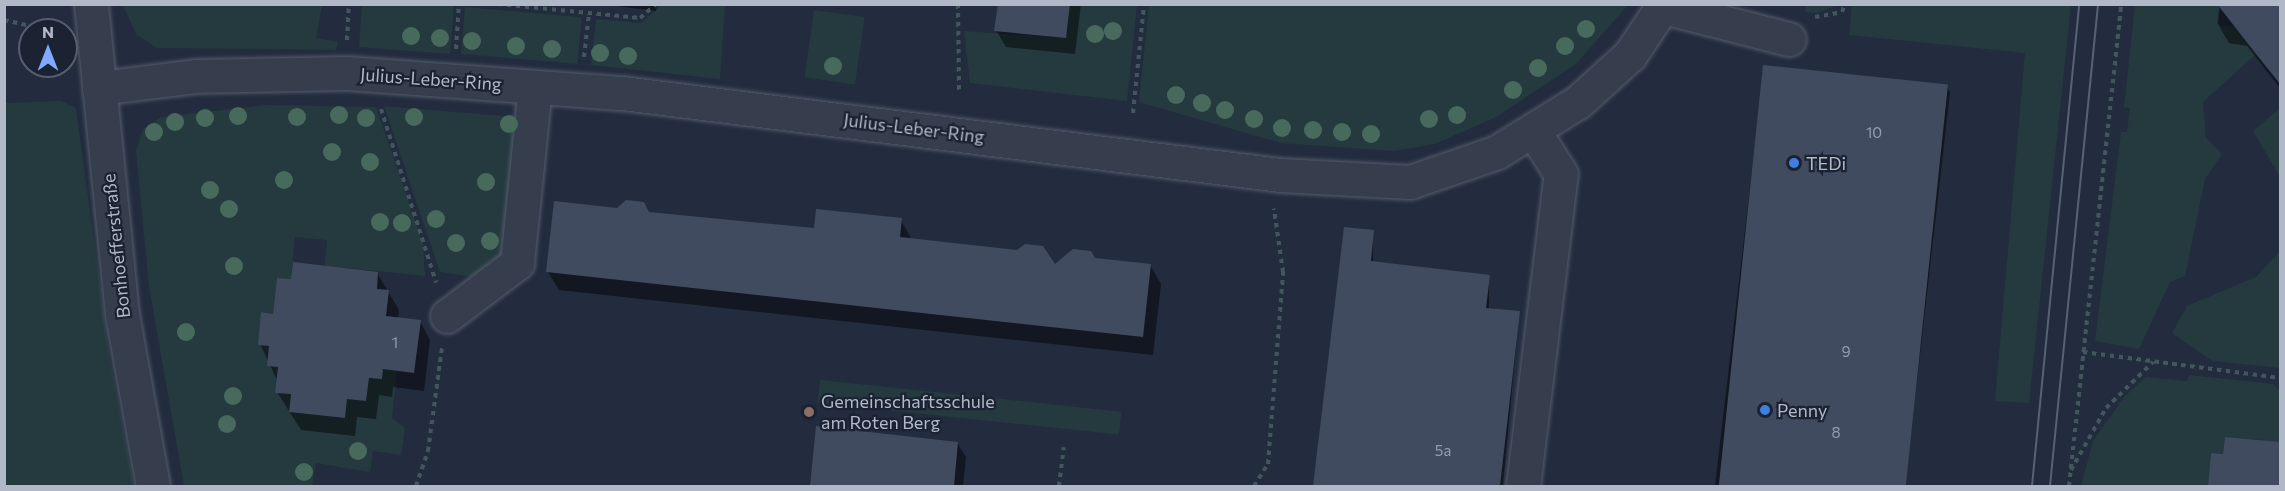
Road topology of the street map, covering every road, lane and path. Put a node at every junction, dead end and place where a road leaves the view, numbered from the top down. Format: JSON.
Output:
{"nodes":[{"id":1,"x":92,"y":4,"type":"edge"},
{"id":2,"x":349,"y":4,"type":"edge"},
{"id":3,"x":459,"y":4,"type":"edge"},
{"id":4,"x":498,"y":4,"type":"edge"},
{"id":5,"x":656,"y":4,"type":"edge"},
{"id":6,"x":958,"y":4,"type":"edge"},
{"id":7,"x":2121,"y":4,"type":"edge"},
{"id":8,"x":1144,"y":6,"type":"edge"},
{"id":9,"x":1664,"y":6,"type":"edge"},
{"id":10,"x":589,"y":13,"type":"junction"},
{"id":11,"x":1789,"y":39,"type":"dead end"},
{"id":12,"x":347,"y":47,"type":"dead end"},
{"id":13,"x":584,"y":61,"type":"dead end"},
{"id":14,"x":454,"y":63,"type":"dead end"},
{"id":15,"x":535,"y":87,"type":"junction"},
{"id":16,"x":99,"y":88,"type":"junction"},
{"id":17,"x":959,"y":91,"type":"dead end"},
{"id":18,"x":1133,"y":113,"type":"dead end"},
{"id":19,"x":1534,"y":132,"type":"junction"},
{"id":20,"x":1276,"y":203,"type":"dead end"},
{"id":21,"x":447,"y":316,"type":"dead end"},
{"id":22,"x":2083,"y":352,"type":"junction"},
{"id":23,"x":2153,"y":361,"type":"junction"},
{"id":24,"x":2280,"y":378,"type":"edge"},
{"id":25,"x":1064,"y":447,"type":"dead end"},
{"id":26,"x":2070,"y":472,"type":"junction"},
{"id":27,"x":153,"y":486,"type":"edge"},
{"id":28,"x":1059,"y":486,"type":"edge"},
{"id":29,"x":1254,"y":486,"type":"edge"},
{"id":30,"x":1523,"y":486,"type":"edge"},
{"id":31,"x":2069,"y":486,"type":"edge"}],
"edges":[{"from":1,"to":16,"type":"street","name":"Bonhoefferstraße"},
{"from":2,"to":12,"type":"path"},
{"from":3,"to":14,"type":"path"},
{"from":4,"to":10,"type":"path"},
{"from":5,"to":10,"type":"path"},
{"from":6,"to":17,"type":"path"},
{"from":7,"to":22,"type":"path"},
{"from":8,"to":18,"type":"path"},
{"from":9,"to":11,"type":"street"},
{"from":9,"to":19,"type":"street","name":"Julius-Leber-Ring"},
{"from":10,"to":13,"type":"path"},
{"from":15,"to":16,"type":"street","name":"Julius-Leber-Ring"},
{"from":15,"to":19,"type":"street","name":"Julius-Leber-Ring"},
{"from":15,"to":21,"type":"street"},
{"from":16,"to":27,"type":"street","name":"Bonhoefferstraße"},
{"from":19,"to":30,"type":"street"},
{"from":20,"to":29,"type":"path"},
{"from":22,"to":23,"type":"path"},
{"from":22,"to":26,"type":"path"},
{"from":23,"to":24,"type":"path"},
{"from":23,"to":26,"type":"path"},
{"from":25,"to":28,"type":"path"},
{"from":26,"to":31,"type":"path"}]}
